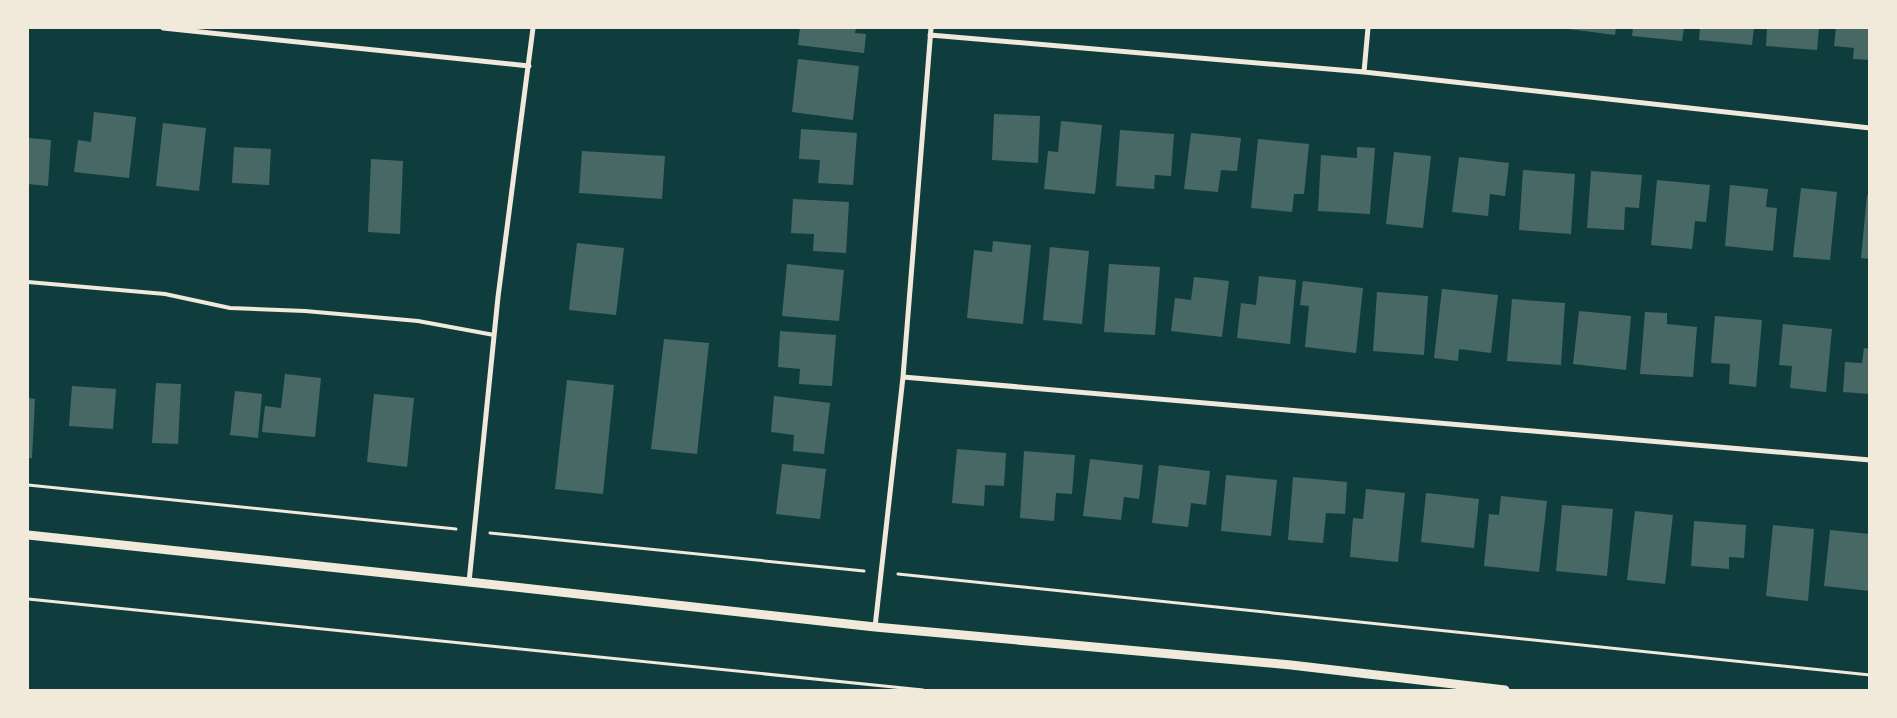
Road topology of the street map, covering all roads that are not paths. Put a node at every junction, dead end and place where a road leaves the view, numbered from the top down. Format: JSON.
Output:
{"nodes":[{"id":1,"x":163,"y":28,"type":"edge"},
{"id":2,"x":533,"y":28,"type":"edge"},
{"id":3,"x":931,"y":28,"type":"edge"},
{"id":4,"x":1368,"y":28,"type":"edge"},
{"id":5,"x":930,"y":35,"type":"junction"},
{"id":6,"x":529,"y":66,"type":"junction"},
{"id":7,"x":1364,"y":72,"type":"junction"},
{"id":8,"x":1870,"y":128,"type":"edge"},
{"id":9,"x":28,"y":282,"type":"edge"},
{"id":10,"x":494,"y":335,"type":"junction"},
{"id":11,"x":903,"y":377,"type":"junction"},
{"id":12,"x":1870,"y":460,"type":"edge"},
{"id":13,"x":28,"y":535,"type":"edge"},
{"id":14,"x":469,"y":582,"type":"junction"},
{"id":15,"x":875,"y":627,"type":"junction"},
{"id":16,"x":1505,"y":690,"type":"edge"}],
"edges":[{"from":1,"to":6,"type":"street"},
{"from":2,"to":6,"type":"street"},
{"from":3,"to":5,"type":"street"},
{"from":4,"to":7,"type":"street"},
{"from":5,"to":7,"type":"street"},
{"from":5,"to":11,"type":"street"},
{"from":6,"to":10,"type":"street"},
{"from":7,"to":8,"type":"street"},
{"from":9,"to":10,"type":"lane"},
{"from":10,"to":14,"type":"street"},
{"from":11,"to":12,"type":"street"},
{"from":11,"to":15,"type":"street"},
{"from":13,"to":14,"type":"street"},
{"from":14,"to":15,"type":"street"},
{"from":15,"to":16,"type":"street"}]}
